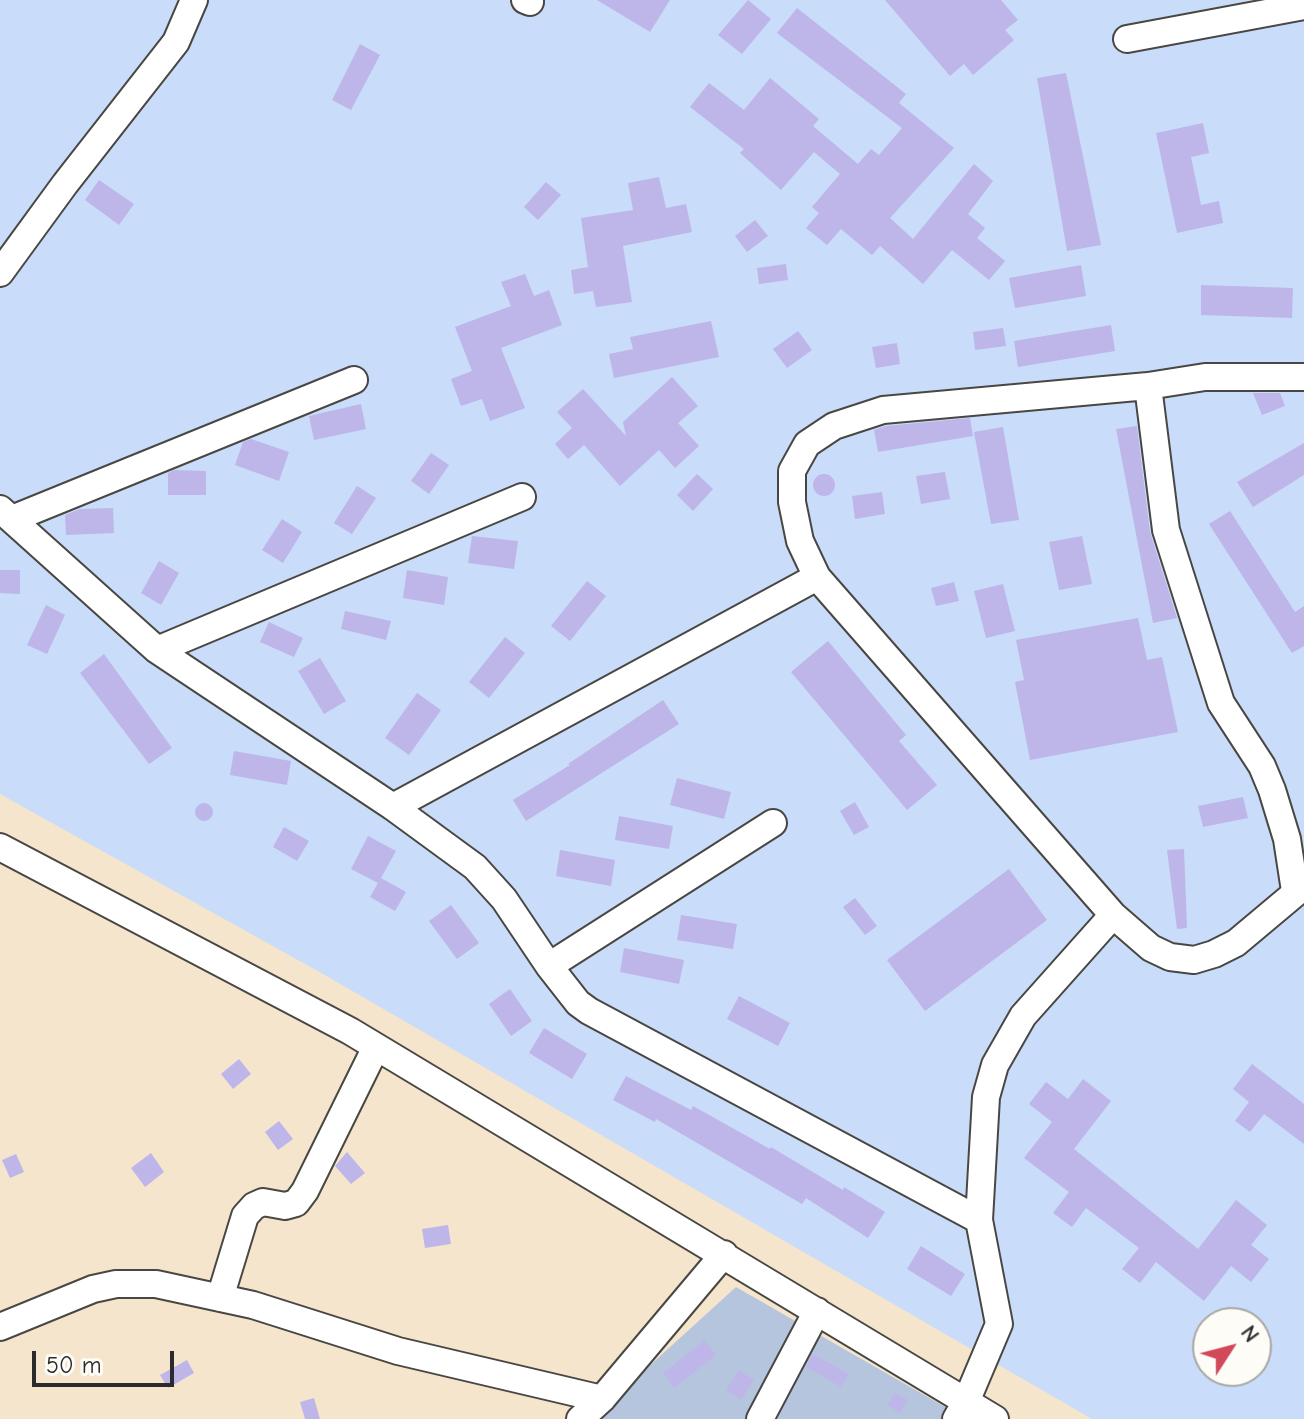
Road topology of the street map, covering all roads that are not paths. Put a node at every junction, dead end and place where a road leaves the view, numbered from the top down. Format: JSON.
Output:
{"nodes":[{"id":1,"x":194,"y":0,"type":"edge"},
{"id":2,"x":1304,"y":6,"type":"edge"},
{"id":3,"x":1127,"y":39,"type":"dead end"},
{"id":4,"x":0,"y":273,"type":"edge"},
{"id":5,"x":1304,"y":377,"type":"edge"},
{"id":6,"x":354,"y":380,"type":"dead end"},
{"id":7,"x":1148,"y":386,"type":"junction"},
{"id":8,"x":522,"y":497,"type":"dead end"},
{"id":9,"x":6,"y":514,"type":"edge"},
{"id":10,"x":817,"y":577,"type":"junction"},
{"id":11,"x":157,"y":650,"type":"junction"},
{"id":12,"x":393,"y":807,"type":"junction"},
{"id":13,"x":773,"y":823,"type":"dead end"},
{"id":14,"x":0,"y":847,"type":"edge"},
{"id":15,"x":1300,"y":889,"type":"edge"},
{"id":16,"x":1113,"y":915,"type":"junction"},
{"id":17,"x":549,"y":966,"type":"junction"},
{"id":18,"x":376,"y":1047,"type":"junction"},
{"id":19,"x":979,"y":1220,"type":"junction"},
{"id":20,"x":724,"y":1254,"type":"junction"},
{"id":21,"x":220,"y":1298,"type":"junction"},
{"id":22,"x":817,"y":1311,"type":"junction"},
{"id":23,"x":0,"y":1327,"type":"edge"},
{"id":24,"x":602,"y":1399,"type":"junction"},
{"id":25,"x":961,"y":1411,"type":"edge"},
{"id":26,"x":580,"y":1419,"type":"edge"},
{"id":27,"x":760,"y":1419,"type":"edge"},
{"id":28,"x":995,"y":1419,"type":"edge"}],
"edges":[{"from":1,"to":4,"type":"street"},
{"from":2,"to":3,"type":"street"},
{"from":5,"to":7,"type":"street"},
{"from":6,"to":9,"type":"street"},
{"from":7,"to":10,"type":"street"},
{"from":7,"to":15,"type":"street"},
{"from":8,"to":11,"type":"street"},
{"from":9,"to":11,"type":"street"},
{"from":10,"to":12,"type":"street"},
{"from":10,"to":16,"type":"street"},
{"from":11,"to":12,"type":"street"},
{"from":12,"to":17,"type":"street"},
{"from":13,"to":17,"type":"street"},
{"from":14,"to":18,"type":"street"},
{"from":15,"to":16,"type":"street"},
{"from":16,"to":19,"type":"street"},
{"from":17,"to":19,"type":"street"},
{"from":18,"to":20,"type":"street"},
{"from":18,"to":21,"type":"street"},
{"from":19,"to":25,"type":"street"},
{"from":20,"to":22,"type":"street"},
{"from":20,"to":24,"type":"street"},
{"from":21,"to":23,"type":"street"},
{"from":21,"to":24,"type":"street"},
{"from":22,"to":25,"type":"street"},
{"from":22,"to":27,"type":"street"},
{"from":24,"to":26,"type":"street"},
{"from":25,"to":28,"type":"street"}]}
